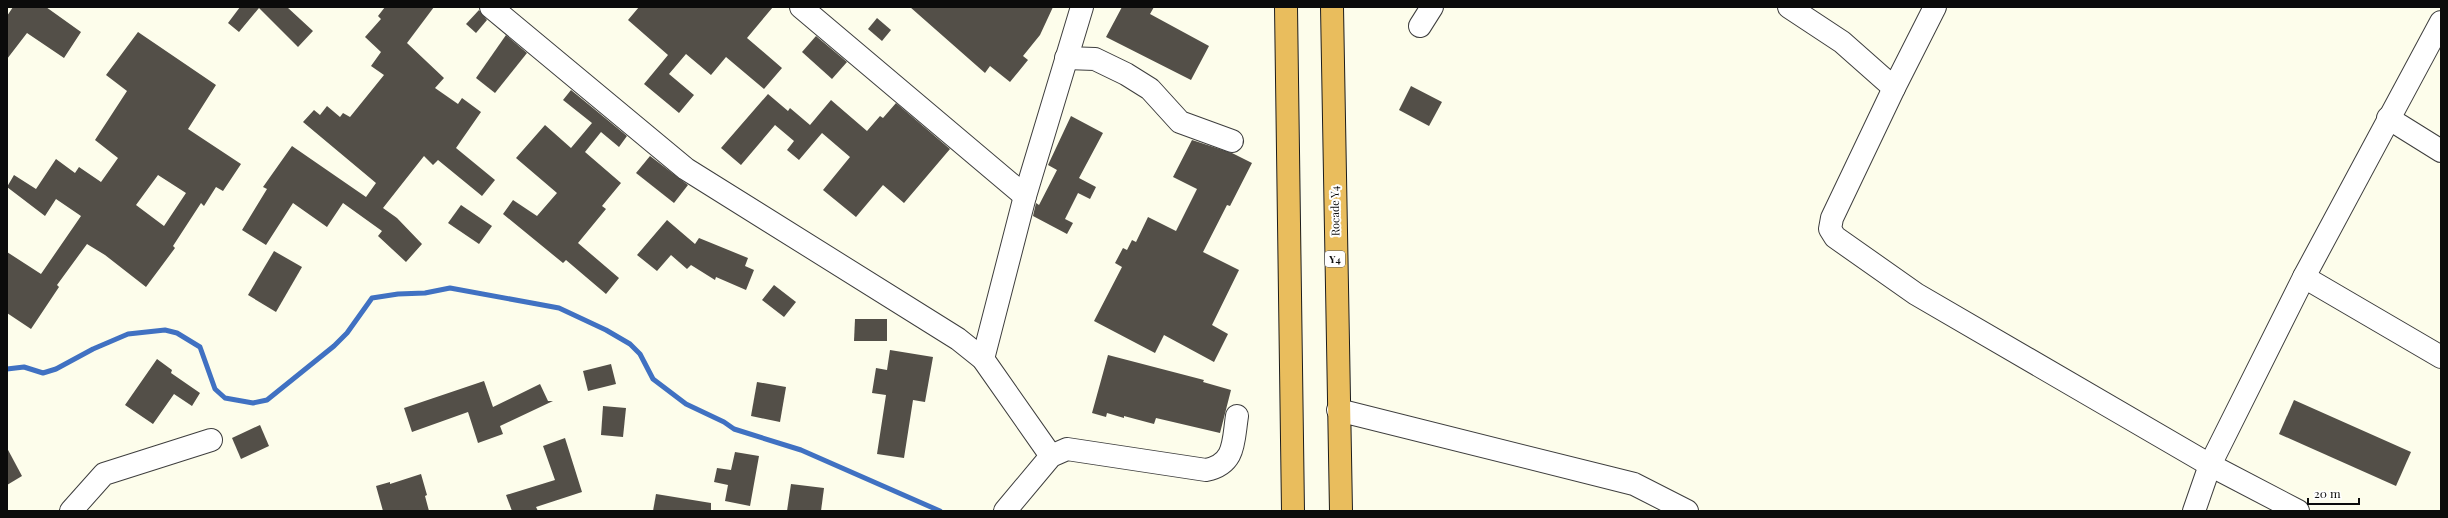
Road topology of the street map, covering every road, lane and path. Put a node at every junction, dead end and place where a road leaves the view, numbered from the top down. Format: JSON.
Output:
{"nodes":[{"id":1,"x":491,"y":7,"type":"edge"},
{"id":2,"x":801,"y":7,"type":"edge"},
{"id":3,"x":1082,"y":7,"type":"edge"},
{"id":4,"x":1286,"y":7,"type":"edge"},
{"id":5,"x":1332,"y":7,"type":"edge"},
{"id":6,"x":1432,"y":7,"type":"edge"},
{"id":7,"x":1789,"y":7,"type":"edge"},
{"id":8,"x":1935,"y":7,"type":"edge"},
{"id":9,"x":2441,"y":22,"type":"edge"},
{"id":10,"x":1420,"y":26,"type":"dead end"},
{"id":11,"x":1066,"y":58,"type":"junction"},
{"id":12,"x":1894,"y":88,"type":"junction"},
{"id":13,"x":2388,"y":118,"type":"junction"},
{"id":14,"x":1232,"y":141,"type":"dead end"},
{"id":15,"x":2441,"y":151,"type":"edge"},
{"id":16,"x":1025,"y":196,"type":"junction"},
{"id":17,"x":2304,"y":277,"type":"junction"},
{"id":18,"x":2441,"y":357,"type":"edge"},
{"id":19,"x":983,"y":359,"type":"junction"},
{"id":20,"x":1338,"y":410,"type":"junction"},
{"id":21,"x":1237,"y":416,"type":"dead end"},
{"id":22,"x":211,"y":440,"type":"dead end"},
{"id":23,"x":1051,"y":456,"type":"junction"},
{"id":24,"x":2210,"y":464,"type":"junction"},
{"id":25,"x":70,"y":511,"type":"edge"},
{"id":26,"x":1005,"y":511,"type":"edge"},
{"id":27,"x":1292,"y":511,"type":"edge"},
{"id":28,"x":1341,"y":511,"type":"edge"},
{"id":29,"x":1687,"y":511,"type":"edge"},
{"id":30,"x":2194,"y":511,"type":"edge"},
{"id":31,"x":2298,"y":511,"type":"edge"}],
"edges":[{"from":1,"to":19,"type":"street"},
{"from":2,"to":16,"type":"street"},
{"from":3,"to":11,"type":"street"},
{"from":4,"to":27,"type":"highway"},
{"from":5,"to":20,"type":"highway","name":"Rocade Y4","number":"Y4"},
{"from":6,"to":10,"type":"street"},
{"from":7,"to":12,"type":"street"},
{"from":8,"to":12,"type":"street"},
{"from":9,"to":13,"type":"street"},
{"from":11,"to":14,"type":"street"},
{"from":11,"to":16,"type":"street"},
{"from":12,"to":24,"type":"street"},
{"from":13,"to":15,"type":"street"},
{"from":13,"to":17,"type":"street"},
{"from":16,"to":19,"type":"street"},
{"from":17,"to":18,"type":"street"},
{"from":17,"to":24,"type":"street"},
{"from":19,"to":23,"type":"street"},
{"from":20,"to":28,"type":"highway","name":"Rocade Y4","number":"Y4"},
{"from":20,"to":29,"type":"street"},
{"from":21,"to":23,"type":"street"},
{"from":22,"to":25,"type":"street"},
{"from":23,"to":26,"type":"street"},
{"from":24,"to":30,"type":"street"},
{"from":24,"to":31,"type":"street"}]}
